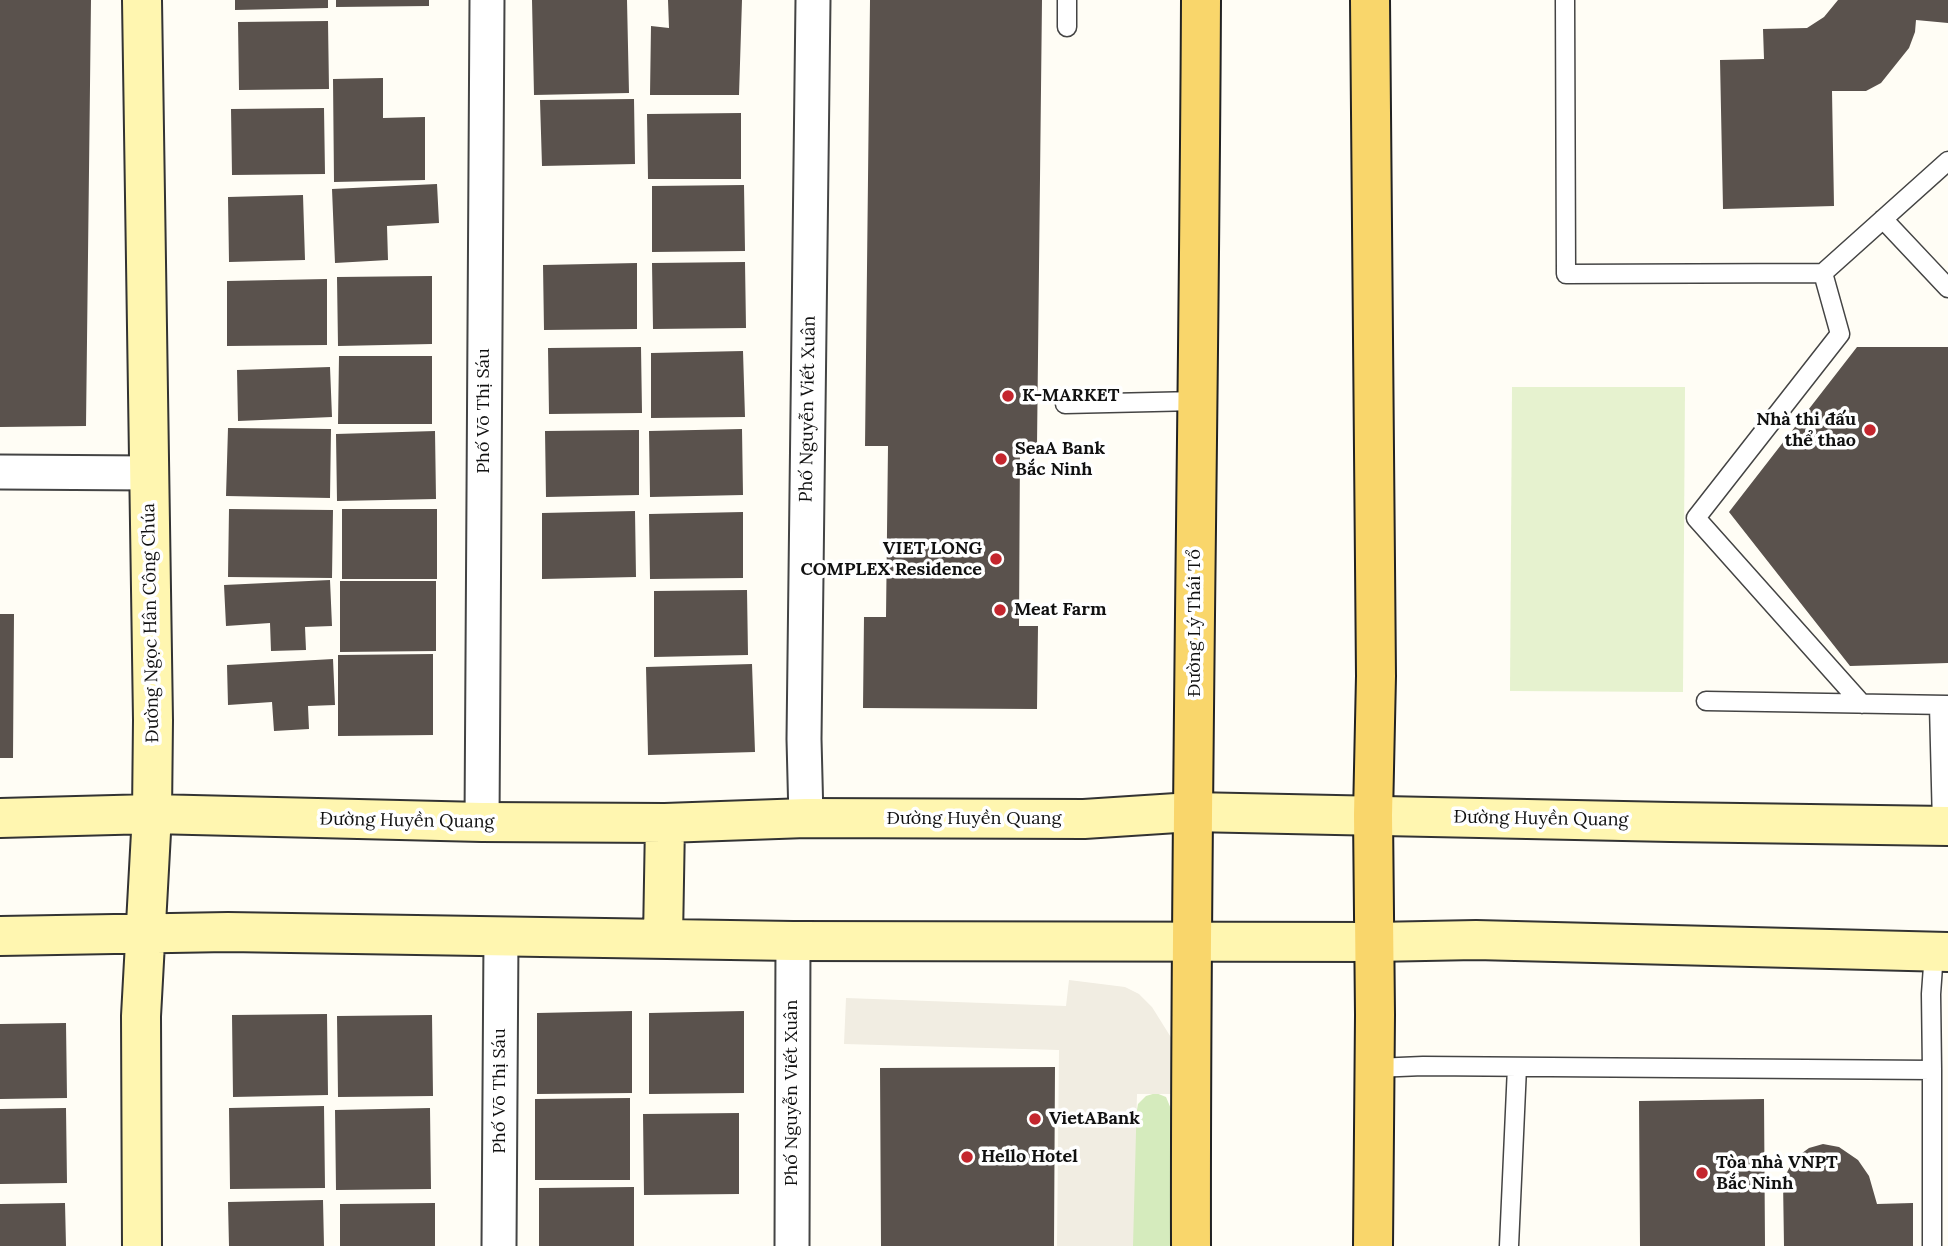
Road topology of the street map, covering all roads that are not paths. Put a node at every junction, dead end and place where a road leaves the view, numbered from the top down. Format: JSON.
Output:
{"nodes":[{"id":1,"x":142,"y":0,"type":"edge"},
{"id":2,"x":487,"y":0,"type":"edge"},
{"id":3,"x":813,"y":0,"type":"edge"},
{"id":4,"x":1067,"y":0,"type":"edge"},
{"id":5,"x":1201,"y":0,"type":"edge"},
{"id":6,"x":1370,"y":0,"type":"edge"},
{"id":7,"x":1564,"y":0,"type":"edge"},
{"id":8,"x":1067,"y":27,"type":"dead end"},
{"id":9,"x":1948,"y":161,"type":"edge"},
{"id":10,"x":1883,"y":219,"type":"junction"},
{"id":11,"x":1823,"y":273,"type":"junction"},
{"id":12,"x":1948,"y":288,"type":"edge"},
{"id":13,"x":1197,"y":401,"type":"junction"},
{"id":14,"x":1065,"y":404,"type":"dead end"},
{"id":15,"x":0,"y":472,"type":"edge"},
{"id":16,"x":149,"y":473,"type":"junction"},
{"id":17,"x":1706,"y":701,"type":"dead end"},
{"id":18,"x":1862,"y":704,"type":"junction"},
{"id":19,"x":1943,"y":705,"type":"edge"},
{"id":20,"x":1192,"y":812,"type":"junction"},
{"id":21,"x":152,"y":814,"type":"junction"},
{"id":22,"x":1373,"y":815,"type":"junction"},
{"id":23,"x":0,"y":818,"type":"edge"},
{"id":24,"x":806,"y":818,"type":"junction"},
{"id":25,"x":482,"y":822,"type":"junction"},
{"id":26,"x":665,"y":823,"type":"junction"},
{"id":27,"x":1945,"y":825,"type":"edge"},
{"id":28,"x":145,"y":933,"type":"junction"},
{"id":29,"x":0,"y":936,"type":"edge"},
{"id":30,"x":501,"y":937,"type":"junction"},
{"id":31,"x":663,"y":938,"type":"junction"},
{"id":32,"x":793,"y":940,"type":"junction"},
{"id":33,"x":1191,"y":941,"type":"junction"},
{"id":34,"x":1374,"y":942,"type":"junction"},
{"id":35,"x":1941,"y":952,"type":"edge"},
{"id":36,"x":1517,"y":1066,"type":"junction"},
{"id":37,"x":1375,"y":1068,"type":"junction"},
{"id":38,"x":1932,"y":1070,"type":"junction"},
{"id":39,"x":142,"y":1246,"type":"edge"},
{"id":40,"x":499,"y":1246,"type":"edge"},
{"id":41,"x":792,"y":1246,"type":"edge"},
{"id":42,"x":1191,"y":1246,"type":"edge"},
{"id":43,"x":1373,"y":1246,"type":"edge"},
{"id":44,"x":1508,"y":1246,"type":"edge"},
{"id":45,"x":1932,"y":1246,"type":"edge"}],
"edges":[{"from":1,"to":16,"type":"street","name":"Đường Ngọc Hân Công Chúa"},
{"from":2,"to":25,"type":"street","name":"Phố Võ Thị Sáu"},
{"from":3,"to":24,"type":"street","name":"Phố Nguyễn Viết Xuân"},
{"from":4,"to":8,"type":"lane"},
{"from":5,"to":13,"type":"main road","name":"Đường Lý Thái Tổ"},
{"from":6,"to":22,"type":"main road"},
{"from":7,"to":11,"type":"lane"},
{"from":9,"to":10,"type":"lane"},
{"from":10,"to":11,"type":"lane"},
{"from":10,"to":12,"type":"lane"},
{"from":11,"to":18,"type":"lane"},
{"from":13,"to":14,"type":"lane"},
{"from":13,"to":20,"type":"main road","name":"Đường Lý Thái Tổ"},
{"from":15,"to":16,"type":"street"},
{"from":16,"to":21,"type":"street","name":"Đường Ngọc Hân Công Chúa"},
{"from":17,"to":18,"type":"lane"},
{"from":18,"to":19,"type":"lane"},
{"from":19,"to":27,"type":"lane"},
{"from":20,"to":22,"type":"street","name":"Đường Huyền Quang"},
{"from":20,"to":24,"type":"street","name":"Đường Huyền Quang"},
{"from":20,"to":33,"type":"main road","name":"Đường Lý Thái Tổ"},
{"from":21,"to":23,"type":"street","name":"Đường Huyền Quang"},
{"from":21,"to":25,"type":"street","name":"Đường Huyền Quang"},
{"from":21,"to":28,"type":"street","name":"Đường Ngọc Hân Công Chúa"},
{"from":22,"to":27,"type":"street","name":"Đường Huyền Quang"},
{"from":22,"to":34,"type":"main road"},
{"from":24,"to":26,"type":"street","name":"Đường Huyền Quang"},
{"from":25,"to":26,"type":"street","name":"Đường Huyền Quang"},
{"from":26,"to":31,"type":"street"},
{"from":28,"to":29,"type":"street"},
{"from":28,"to":30,"type":"street"},
{"from":28,"to":39,"type":"street","name":"Đường Ngọc Hân Công Chúa"},
{"from":30,"to":31,"type":"street"},
{"from":30,"to":40,"type":"street","name":"Phố Võ Thị Sáu"},
{"from":31,"to":32,"type":"street"},
{"from":32,"to":33,"type":"street"},
{"from":32,"to":41,"type":"street","name":"Phố Nguyễn Viết Xuân"},
{"from":33,"to":34,"type":"street"},
{"from":33,"to":42,"type":"main road","name":"Đường Lý Thái Tổ"},
{"from":34,"to":35,"type":"street"},
{"from":34,"to":37,"type":"main road"},
{"from":35,"to":38,"type":"lane"},
{"from":36,"to":37,"type":"lane"},
{"from":36,"to":38,"type":"lane"},
{"from":36,"to":44,"type":"lane"},
{"from":37,"to":43,"type":"main road"},
{"from":38,"to":45,"type":"lane"}]}
